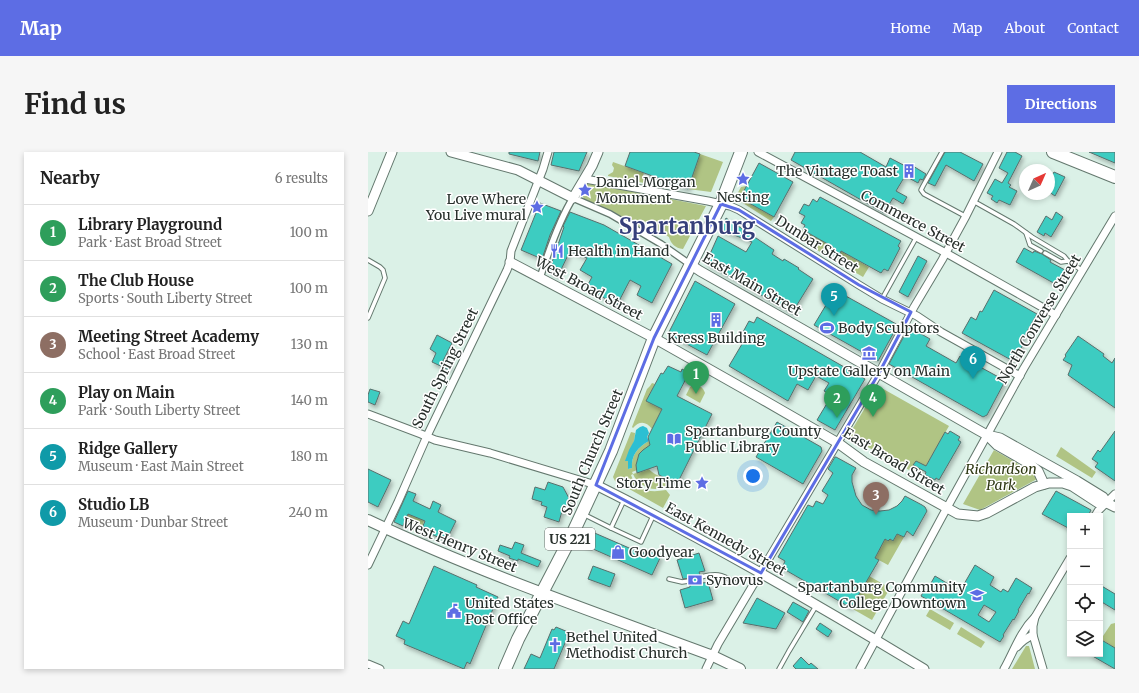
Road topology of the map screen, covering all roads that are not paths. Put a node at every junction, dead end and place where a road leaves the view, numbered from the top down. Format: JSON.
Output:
{"nodes":[{"id":1,"x":392,"y":152,"type":"edge"},
{"id":2,"x":451,"y":152,"type":"edge"},
{"id":3,"x":548,"y":152,"type":"edge"},
{"id":4,"x":598,"y":152,"type":"edge"},
{"id":5,"x":741,"y":152,"type":"edge"},
{"id":6,"x":758,"y":152,"type":"edge"},
{"id":7,"x":942,"y":152,"type":"edge"},
{"id":8,"x":998,"y":152,"type":"edge"},
{"id":9,"x":1053,"y":152,"type":"edge"},
{"id":10,"x":472,"y":155,"type":"edge"},
{"id":11,"x":1115,"y":177,"type":"edge"},
{"id":12,"x":585,"y":179,"type":"junction"},
{"id":13,"x":539,"y":180,"type":"junction"},
{"id":14,"x":573,"y":198,"type":"junction"},
{"id":15,"x":973,"y":201,"type":"junction"},
{"id":16,"x":720,"y":204,"type":"junction"},
{"id":17,"x":368,"y":211,"type":"edge"},
{"id":18,"x":966,"y":216,"type":"junction"},
{"id":19,"x":1115,"y":216,"type":"edge"},
{"id":20,"x":1026,"y":233,"type":"junction"},
{"id":21,"x":916,"y":238,"type":"junction"},
{"id":22,"x":1041,"y":251,"type":"dead end"},
{"id":23,"x":946,"y":253,"type":"junction"},
{"id":24,"x":1045,"y":253,"type":"dead end"},
{"id":25,"x":368,"y":260,"type":"edge"},
{"id":26,"x":1068,"y":261,"type":"junction"},
{"id":27,"x":510,"y":262,"type":"junction"},
{"id":28,"x":691,"y":265,"type":"junction"},
{"id":29,"x":1083,"y":270,"type":"junction"},
{"id":30,"x":540,"y":278,"type":"junction"},
{"id":31,"x":882,"y":298,"type":"junction"},
{"id":32,"x":911,"y":312,"type":"junction"},
{"id":33,"x":1056,"y":315,"type":"junction"},
{"id":34,"x":368,"y":318,"type":"edge"},
{"id":35,"x":654,"y":338,"type":"junction"},
{"id":36,"x":879,"y":373,"type":"junction"},
{"id":37,"x":1020,"y":376,"type":"junction"},
{"id":38,"x":368,"y":414,"type":"edge"},
{"id":39,"x":987,"y":435,"type":"junction"},
{"id":40,"x":427,"y":436,"type":"junction"},
{"id":41,"x":838,"y":444,"type":"junction"},
{"id":42,"x":1044,"y":484,"type":"junction"},
{"id":43,"x":596,"y":485,"type":"junction"},
{"id":44,"x":1115,"y":494,"type":"edge"},
{"id":45,"x":624,"y":499,"type":"junction"},
{"id":46,"x":1107,"y":503,"type":"junction"},
{"id":47,"x":1115,"y":507,"type":"edge"},
{"id":48,"x":947,"y":508,"type":"junction"},
{"id":49,"x":1097,"y":513,"type":"edge"},
{"id":50,"x":582,"y":514,"type":"junction"},
{"id":51,"x":654,"y":515,"type":"junction"},
{"id":52,"x":368,"y":520,"type":"edge"},
{"id":53,"x":611,"y":528,"type":"junction"},
{"id":54,"x":385,"y":529,"type":"junction"},
{"id":55,"x":1067,"y":563,"type":"edge"},
{"id":56,"x":368,"y":565,"type":"edge"},
{"id":57,"x":761,"y":573,"type":"junction"},
{"id":58,"x":701,"y":577,"type":"dead end"},
{"id":59,"x":669,"y":579,"type":"dead end"},
{"id":60,"x":688,"y":581,"type":"dead end"},
{"id":61,"x":734,"y":582,"type":"dead end"},
{"id":62,"x":542,"y":593,"type":"junction"},
{"id":63,"x":817,"y":605,"type":"junction"},
{"id":64,"x":1035,"y":617,"type":"junction"},
{"id":65,"x":1033,"y":635,"type":"junction"},
{"id":66,"x":875,"y":639,"type":"junction"},
{"id":67,"x":1012,"y":653,"type":"junction"},
{"id":68,"x":713,"y":656,"type":"junction"},
{"id":69,"x":368,"y":664,"type":"edge"},
{"id":70,"x":380,"y":669,"type":"edge"},
{"id":71,"x":505,"y":669,"type":"edge"},
{"id":72,"x":706,"y":669,"type":"edge"},
{"id":73,"x":740,"y":669,"type":"edge"},
{"id":74,"x":779,"y":669,"type":"edge"},
{"id":75,"x":860,"y":669,"type":"edge"},
{"id":76,"x":924,"y":669,"type":"edge"},
{"id":77,"x":1004,"y":669,"type":"edge"},
{"id":78,"x":1043,"y":669,"type":"edge"}],
"edges":[{"from":1,"to":17,"type":"street"},
{"from":2,"to":10,"type":"street"},
{"from":3,"to":13,"type":"street","name":"South Spring Street"},
{"from":4,"to":12,"type":"street"},
{"from":5,"to":16,"type":"main road","number":"US 221"},
{"from":6,"to":21,"type":"street","name":"Commerce Street"},
{"from":7,"to":18,"type":"lane"},
{"from":8,"to":15,"type":"street"},
{"from":9,"to":11,"type":"main road"},
{"from":10,"to":13,"type":"street"},
{"from":12,"to":14,"type":"street"},
{"from":12,"to":16,"type":"street","name":"Dunbar Street"},
{"from":13,"to":14,"type":"street"},
{"from":13,"to":27,"type":"street","name":"South Spring Street"},
{"from":14,"to":28,"type":"street"},
{"from":14,"to":30,"type":"street"},
{"from":15,"to":18,"type":"street"},
{"from":15,"to":20,"type":"lane"},
{"from":16,"to":28,"type":"main road","number":"US 221"},
{"from":16,"to":31,"type":"street","name":"Dunbar Street"},
{"from":18,"to":23,"type":"street"},
{"from":19,"to":29,"type":"street","name":"North Converse Street"},
{"from":20,"to":22,"type":"lane"},
{"from":20,"to":26,"type":"lane"},
{"from":21,"to":23,"type":"street","name":"Commerce Street"},
{"from":21,"to":31,"type":"lane"},
{"from":23,"to":32,"type":"street"},
{"from":23,"to":33,"type":"street","name":"Commerce Street"},
{"from":24,"to":26,"type":"lane"},
{"from":25,"to":34,"type":"lane"},
{"from":26,"to":29,"type":"lane"},
{"from":27,"to":30,"type":"street","name":"West Broad Street"},
{"from":27,"to":40,"type":"street","name":"South Spring Street"},
{"from":28,"to":35,"type":"main road","name":"South Church Street","number":"US 221"},
{"from":28,"to":36,"type":"street","name":"East Main Street"},
{"from":29,"to":33,"type":"street","name":"North Converse Street"},
{"from":30,"to":35,"type":"street","name":"West Broad Street"},
{"from":31,"to":32,"type":"street","name":"Dunbar Street"},
{"from":32,"to":36,"type":"street"},
{"from":32,"to":37,"type":"street","name":"Dunbar Street"},
{"from":33,"to":37,"type":"street","name":"North Converse Street"},
{"from":35,"to":41,"type":"street","name":"East Broad Street"},
{"from":35,"to":43,"type":"main road","name":"South Church Street","number":"US 221"},
{"from":36,"to":39,"type":"street","name":"East Main Street"},
{"from":36,"to":41,"type":"street"},
{"from":37,"to":39,"type":"street","name":"North Converse Street"},
{"from":38,"to":40,"type":"street"},
{"from":39,"to":42,"type":"street","name":"East Main Street"},
{"from":39,"to":46,"type":"street","name":"East Main Street"},
{"from":39,"to":48,"type":"street","name":"North Converse Street"},
{"from":40,"to":43,"type":"street"},
{"from":40,"to":54,"type":"street","name":"South Spring Street"},
{"from":41,"to":48,"type":"street","name":"East Broad Street"},
{"from":41,"to":57,"type":"street"},
{"from":42,"to":46,"type":"street","name":"East Broad Street"},
{"from":42,"to":48,"type":"street","name":"East Broad Street"},
{"from":43,"to":45,"type":"street","name":"East Kennedy Street"},
{"from":43,"to":50,"type":"main road","name":"South Church Street","number":"US 221"},
{"from":44,"to":46,"type":"street"},
{"from":45,"to":51,"type":"street","name":"East Kennedy Street"},
{"from":45,"to":53,"type":"lane"},
{"from":46,"to":47,"type":"street","name":"East Main Street"},
{"from":46,"to":49,"type":"street"},
{"from":48,"to":66,"type":"street","name":"North Converse Street"},
{"from":50,"to":53,"type":"lane"},
{"from":50,"to":62,"type":"main road","name":"South Church Street","number":"US 221"},
{"from":51,"to":53,"type":"lane"},
{"from":51,"to":57,"type":"street","name":"East Kennedy Street"},
{"from":52,"to":54,"type":"main road","name":"West Henry Street"},
{"from":54,"to":56,"type":"street","name":"South Spring Street"},
{"from":54,"to":62,"type":"main road","name":"West Henry Street"},
{"from":55,"to":64,"type":"street"},
{"from":57,"to":63,"type":"street","name":"East Kennedy Street"},
{"from":57,"to":68,"type":"street"},
{"from":58,"to":61,"type":"lane"},
{"from":59,"to":60,"type":"lane"},
{"from":62,"to":68,"type":"main road","name":"West Henry Street"},
{"from":62,"to":71,"type":"main road","name":"South Church Street","number":"US 221"},
{"from":63,"to":66,"type":"street","name":"East Kennedy Street"},
{"from":63,"to":74,"type":"lane"},
{"from":64,"to":65,"type":"street"},
{"from":64,"to":67,"type":"street"},
{"from":65,"to":67,"type":"street"},
{"from":65,"to":78,"type":"street"},
{"from":66,"to":75,"type":"street","name":"North Converse Street"},
{"from":66,"to":76,"type":"street","name":"East Kennedy Street"},
{"from":67,"to":77,"type":"street"},
{"from":68,"to":72,"type":"street"},
{"from":68,"to":73,"type":"main road","name":"West Henry Street"},
{"from":69,"to":70,"type":"street"}]}
